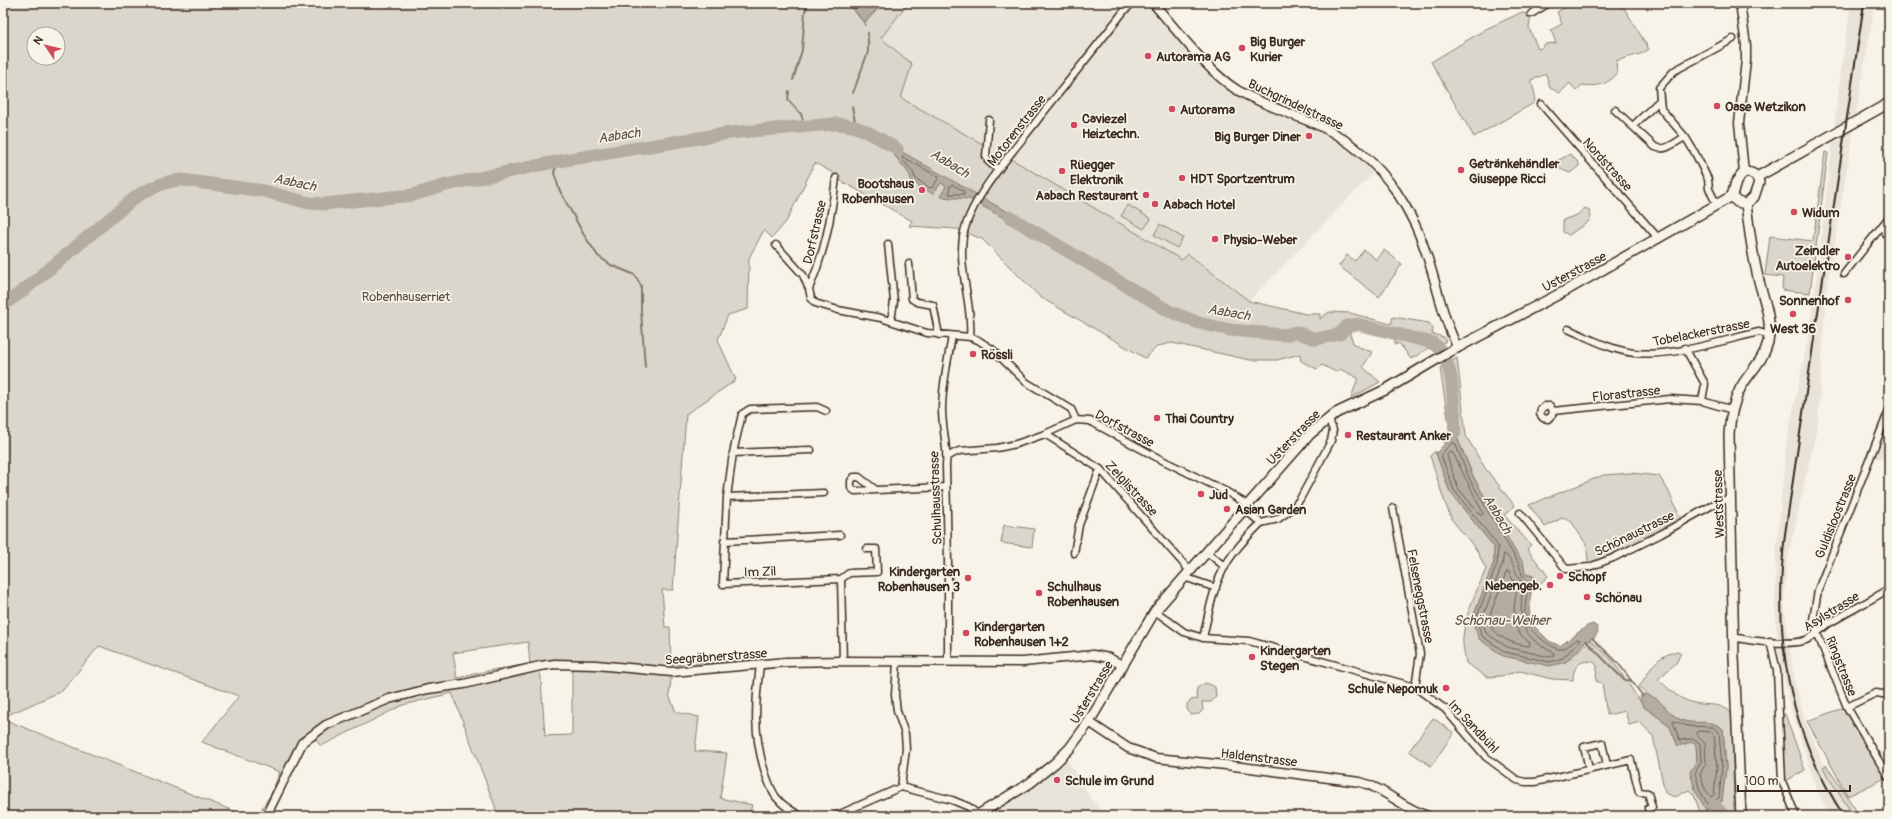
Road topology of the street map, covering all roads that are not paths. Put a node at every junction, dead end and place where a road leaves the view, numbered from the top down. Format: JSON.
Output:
{"nodes":[{"id":1,"x":1133,"y":3,"type":"edge"},
{"id":2,"x":1153,"y":3,"type":"edge"},
{"id":3,"x":1549,"y":3,"type":"edge"},
{"id":4,"x":1740,"y":3,"type":"edge"},
{"id":5,"x":1531,"y":14,"type":"dead end"},
{"id":6,"x":1733,"y":39,"type":"dead end"},
{"id":7,"x":1660,"y":100,"type":"junction"},
{"id":8,"x":1889,"y":103,"type":"edge"},
{"id":9,"x":1541,"y":104,"type":"dead end"},
{"id":10,"x":1616,"y":110,"type":"dead end"},
{"id":11,"x":989,"y":120,"type":"dead end"},
{"id":12,"x":1633,"y":126,"type":"junction"},
{"id":13,"x":1685,"y":137,"type":"junction"},
{"id":14,"x":998,"y":170,"type":"junction"},
{"id":15,"x":1744,"y":172,"type":"junction"},
{"id":16,"x":1758,"y":177,"type":"junction"},
{"id":17,"x":836,"y":178,"type":"dead end"},
{"id":18,"x":1732,"y":196,"type":"junction"},
{"id":19,"x":1746,"y":204,"type":"junction"},
{"id":20,"x":1717,"y":205,"type":"junction"},
{"id":21,"x":1889,"y":216,"type":"edge"},
{"id":22,"x":1884,"y":225,"type":"junction"},
{"id":23,"x":1889,"y":238,"type":"edge"},
{"id":24,"x":1659,"y":239,"type":"junction"},
{"id":25,"x":888,"y":244,"type":"dead end"},
{"id":26,"x":776,"y":245,"type":"dead end"},
{"id":27,"x":909,"y":264,"type":"dead end"},
{"id":28,"x":1844,"y":274,"type":"dead end"},
{"id":29,"x":809,"y":289,"type":"junction"},
{"id":30,"x":891,"y":321,"type":"junction"},
{"id":31,"x":1568,"y":329,"type":"dead end"},
{"id":32,"x":939,"y":335,"type":"junction"},
{"id":33,"x":1769,"y":335,"type":"junction"},
{"id":34,"x":952,"y":336,"type":"junction"},
{"id":35,"x":970,"y":337,"type":"junction"},
{"id":36,"x":1458,"y":348,"type":"junction"},
{"id":37,"x":1685,"y":348,"type":"junction"},
{"id":38,"x":1702,"y":401,"type":"junction"},
{"id":39,"x":1732,"y":410,"type":"junction"},
{"id":40,"x":1889,"y":410,"type":"edge"},
{"id":41,"x":826,"y":411,"type":"dead end"},
{"id":42,"x":1553,"y":412,"type":"dead end"},
{"id":43,"x":1328,"y":418,"type":"junction"},
{"id":44,"x":1076,"y":420,"type":"junction"},
{"id":45,"x":1045,"y":434,"type":"junction"},
{"id":46,"x":811,"y":450,"type":"dead end"},
{"id":47,"x":733,"y":453,"type":"junction"},
{"id":48,"x":948,"y":456,"type":"junction"},
{"id":49,"x":1100,"y":469,"type":"junction"},
{"id":50,"x":946,"y":487,"type":"junction"},
{"id":51,"x":876,"y":490,"type":"dead end"},
{"id":52,"x":824,"y":493,"type":"dead end"},
{"id":53,"x":727,"y":497,"type":"junction"},
{"id":54,"x":1731,"y":498,"type":"junction"},
{"id":55,"x":1246,"y":507,"type":"junction"},
{"id":56,"x":1393,"y":508,"type":"dead end"},
{"id":57,"x":1520,"y":513,"type":"dead end"},
{"id":58,"x":1261,"y":523,"type":"junction"},
{"id":59,"x":840,"y":535,"type":"dead end"},
{"id":60,"x":724,"y":540,"type":"junction"},
{"id":61,"x":867,"y":549,"type":"dead end"},
{"id":62,"x":1207,"y":552,"type":"junction"},
{"id":63,"x":1074,"y":553,"type":"dead end"},
{"id":64,"x":1225,"y":567,"type":"junction"},
{"id":65,"x":1187,"y":574,"type":"junction"},
{"id":66,"x":841,"y":579,"type":"junction"},
{"id":67,"x":1216,"y":588,"type":"junction"},
{"id":68,"x":1889,"y":590,"type":"edge"},
{"id":69,"x":1156,"y":611,"type":"junction"},
{"id":70,"x":1816,"y":634,"type":"junction"},
{"id":71,"x":1733,"y":637,"type":"junction"},
{"id":72,"x":1203,"y":638,"type":"junction"},
{"id":73,"x":1770,"y":641,"type":"junction"},
{"id":74,"x":842,"y":661,"type":"junction"},
{"id":75,"x":897,"y":661,"type":"junction"},
{"id":76,"x":948,"y":661,"type":"junction"},
{"id":77,"x":760,"y":665,"type":"junction"},
{"id":78,"x":1122,"y":665,"type":"junction"},
{"id":79,"x":1415,"y":687,"type":"junction"},
{"id":80,"x":1889,"y":695,"type":"edge"},
{"id":81,"x":1847,"y":707,"type":"junction"},
{"id":82,"x":1089,"y":722,"type":"junction"},
{"id":83,"x":1607,"y":765,"type":"junction"},
{"id":84,"x":1589,"y":769,"type":"junction"},
{"id":85,"x":1889,"y":778,"type":"edge"},
{"id":86,"x":901,"y":787,"type":"junction"},
{"id":87,"x":1648,"y":810,"type":"dead end"},
{"id":88,"x":977,"y":815,"type":"edge"},
{"id":89,"x":266,"y":816,"type":"edge"},
{"id":90,"x":801,"y":816,"type":"edge"},
{"id":91,"x":834,"y":816,"type":"edge"},
{"id":92,"x":1428,"y":816,"type":"edge"},
{"id":93,"x":1741,"y":816,"type":"edge"},
{"id":94,"x":1796,"y":816,"type":"edge"}],
"edges":[{"from":1,"to":14,"type":"street","name":"Motorenstrasse"},
{"from":2,"to":36,"type":"street","name":"Buchgrindelstrasse"},
{"from":3,"to":5,"type":"street"},
{"from":4,"to":15,"type":"street"},
{"from":6,"to":7,"type":"street"},
{"from":7,"to":12,"type":"street"},
{"from":7,"to":13,"type":"street"},
{"from":8,"to":16,"type":"main road"},
{"from":9,"to":24,"type":"street","name":"Nordstrasse"},
{"from":10,"to":12,"type":"street"},
{"from":11,"to":14,"type":"street"},
{"from":12,"to":13,"type":"street"},
{"from":13,"to":20,"type":"street"},
{"from":14,"to":35,"type":"street","name":"Motorenstrasse"},
{"from":15,"to":16,"type":"main road"},
{"from":15,"to":18,"type":"main road"},
{"from":16,"to":19,"type":"main road"},
{"from":17,"to":29,"type":"street","name":"Dorfstrasse"},
{"from":18,"to":19,"type":"main road"},
{"from":18,"to":20,"type":"main road","name":"Usterstrasse"},
{"from":19,"to":33,"type":"main road","name":"Weststrasse"},
{"from":20,"to":24,"type":"main road","name":"Usterstrasse"},
{"from":21,"to":22,"type":"street"},
{"from":22,"to":23,"type":"street"},
{"from":22,"to":28,"type":"street"},
{"from":24,"to":36,"type":"main road","name":"Usterstrasse"},
{"from":25,"to":30,"type":"street"},
{"from":26,"to":29,"type":"street","name":"Dorfstrasse"},
{"from":27,"to":32,"type":"street"},
{"from":29,"to":30,"type":"street","name":"Dorfstrasse"},
{"from":30,"to":32,"type":"street","name":"Dorfstrasse"},
{"from":31,"to":37,"type":"street","name":"Tobelackerstrasse"},
{"from":32,"to":34,"type":"street","name":"Dorfstrasse"},
{"from":33,"to":37,"type":"street","name":"Tobelackerstrasse"},
{"from":33,"to":39,"type":"main road","name":"Weststrasse"},
{"from":34,"to":35,"type":"street","name":"Dorfstrasse"},
{"from":34,"to":48,"type":"street","name":"Schulhausstrasse"},
{"from":35,"to":44,"type":"street","name":"Dorfstrasse"},
{"from":36,"to":43,"type":"main road","name":"Usterstrasse"},
{"from":37,"to":38,"type":"street"},
{"from":38,"to":39,"type":"street","name":"Florastrasse"},
{"from":38,"to":42,"type":"street","name":"Florastrasse"},
{"from":39,"to":54,"type":"main road","name":"Weststrasse"},
{"from":40,"to":70,"type":"street","name":"Guldisloostrasse"},
{"from":41,"to":47,"type":"street","name":"Im Zil"},
{"from":43,"to":55,"type":"main road","name":"Usterstrasse"},
{"from":43,"to":58,"type":"street"},
{"from":44,"to":45,"type":"street"},
{"from":44,"to":55,"type":"street","name":"Dorfstrasse"},
{"from":45,"to":48,"type":"street"},
{"from":45,"to":49,"type":"street","name":"Zelglistrasse"},
{"from":46,"to":47,"type":"street"},
{"from":47,"to":53,"type":"street","name":"Im Zil"},
{"from":48,"to":50,"type":"street","name":"Schulhausstrasse"},
{"from":49,"to":63,"type":"street"},
{"from":49,"to":65,"type":"street","name":"Zelglistrasse"},
{"from":50,"to":51,"type":"street"},
{"from":50,"to":76,"type":"street","name":"Schulhausstrasse"},
{"from":52,"to":53,"type":"street"},
{"from":53,"to":60,"type":"street","name":"Im Zil"},
{"from":54,"to":57,"type":"street","name":"Schönaustrasse"},
{"from":54,"to":71,"type":"main road","name":"Weststrasse"},
{"from":55,"to":58,"type":"street","name":"Dorfstrasse"},
{"from":55,"to":62,"type":"main road","name":"Usterstrasse"},
{"from":56,"to":79,"type":"street","name":"Felseneggstrasse"},
{"from":58,"to":64,"type":"street"},
{"from":59,"to":60,"type":"street"},
{"from":60,"to":66,"type":"street","name":"Im Zil"},
{"from":61,"to":66,"type":"street","name":"Im Zil"},
{"from":62,"to":64,"type":"street"},
{"from":62,"to":65,"type":"main road","name":"Usterstrasse"},
{"from":64,"to":67,"type":"street"},
{"from":65,"to":67,"type":"street"},
{"from":65,"to":69,"type":"main road","name":"Usterstrasse"},
{"from":66,"to":74,"type":"street"},
{"from":67,"to":72,"type":"street"},
{"from":68,"to":70,"type":"street","name":"Asylstrasse"},
{"from":69,"to":72,"type":"street"},
{"from":69,"to":78,"type":"main road","name":"Usterstrasse"},
{"from":70,"to":73,"type":"street","name":"Asylstrasse"},
{"from":70,"to":81,"type":"street","name":"Ringstrasse"},
{"from":71,"to":73,"type":"street","name":"Asylstrasse"},
{"from":71,"to":93,"type":"main road","name":"Weststrasse"},
{"from":72,"to":79,"type":"street"},
{"from":73,"to":94,"type":"street"},
{"from":74,"to":75,"type":"street","name":"Seegräbnerstrasse"},
{"from":74,"to":77,"type":"street","name":"Seegräbnerstrasse"},
{"from":75,"to":76,"type":"street","name":"Seegräbnerstrasse"},
{"from":75,"to":86,"type":"street"},
{"from":76,"to":78,"type":"street","name":"Seegräbnerstrasse"},
{"from":77,"to":89,"type":"street","name":"Seegräbnerstrasse"},
{"from":77,"to":90,"type":"street"},
{"from":78,"to":82,"type":"main road","name":"Usterstrasse"},
{"from":79,"to":84,"type":"street","name":"Im Sandbühl"},
{"from":80,"to":81,"type":"street","name":"Ringstrasse"},
{"from":81,"to":85,"type":"street","name":"Ringstrasse"},
{"from":82,"to":88,"type":"main road","name":"Usterstrasse"},
{"from":82,"to":92,"type":"street","name":"Haldenstrasse"},
{"from":83,"to":84,"type":"street","name":"Im Sandbühl"},
{"from":83,"to":84,"type":"street"},
{"from":83,"to":87,"type":"street","name":"Im Sandbühl"},
{"from":86,"to":88,"type":"street"},
{"from":86,"to":91,"type":"street"}]}
